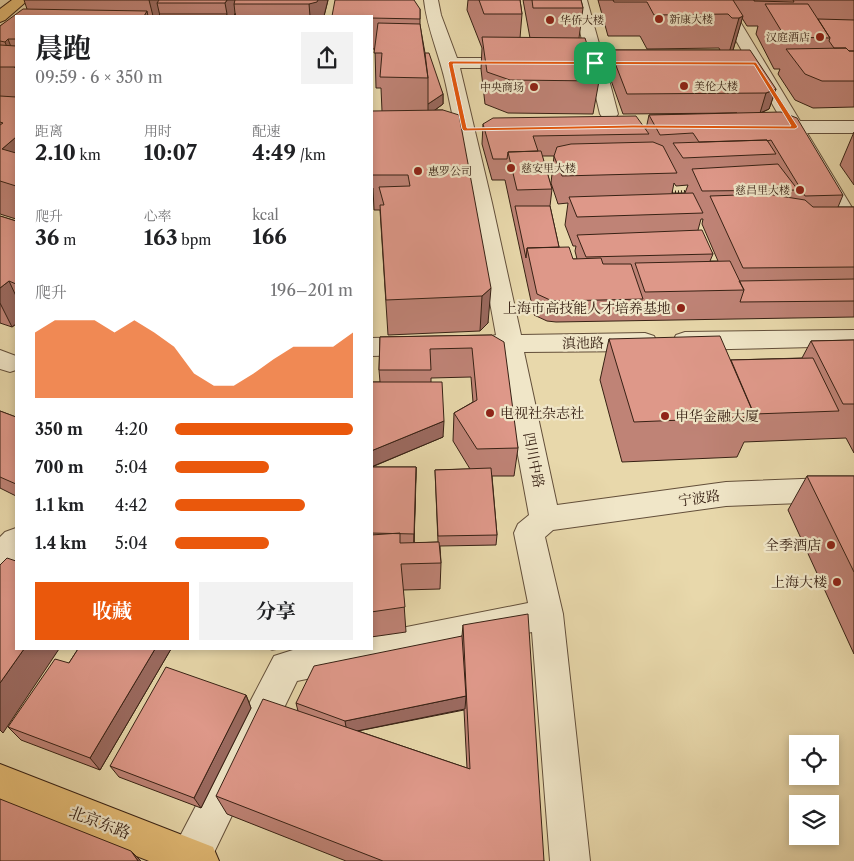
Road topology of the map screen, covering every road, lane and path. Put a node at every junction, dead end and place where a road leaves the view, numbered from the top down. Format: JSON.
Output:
{"nodes":[{"id":1,"x":3,"y":0,"type":"edge"},
{"id":2,"x":21,"y":0,"type":"edge"},
{"id":3,"x":431,"y":0,"type":"edge"},
{"id":4,"x":580,"y":0,"type":"edge"},
{"id":5,"x":720,"y":0,"type":"edge"},
{"id":6,"x":0,"y":2,"type":"edge"},
{"id":7,"x":0,"y":17,"type":"edge"},
{"id":8,"x":736,"y":29,"type":"junction"},
{"id":9,"x":755,"y":29,"type":"edge"},
{"id":10,"x":427,"y":53,"type":"edge"},
{"id":11,"x":449,"y":58,"type":"junction"},
{"id":12,"x":595,"y":63,"type":"junction"},
{"id":13,"x":661,"y":63,"type":"edge"},
{"id":14,"x":737,"y":63,"type":"edge"},
{"id":15,"x":756,"y":63,"type":"junction"},
{"id":16,"x":609,"y":114,"type":"edge"},
{"id":17,"x":623,"y":127,"type":"edge"},
{"id":18,"x":747,"y":127,"type":"edge"},
{"id":19,"x":795,"y":127,"type":"junction"},
{"id":20,"x":854,"y":127,"type":"edge"},
{"id":21,"x":594,"y":128,"type":"edge"},
{"id":22,"x":542,"y":164,"type":"edge"},
{"id":23,"x":560,"y":164,"type":"edge"},
{"id":24,"x":690,"y":191,"type":"edge"},
{"id":25,"x":676,"y":199,"type":"edge"},
{"id":26,"x":854,"y":229,"type":"edge"},
{"id":27,"x":854,"y":338,"type":"edge"},
{"id":28,"x":474,"y":344,"type":"edge"},
{"id":29,"x":511,"y":344,"type":"junction"},
{"id":30,"x":437,"y":345,"type":"edge"},
{"id":31,"x":373,"y":347,"type":"edge"},
{"id":32,"x":854,"y":489,"type":"edge"},
{"id":33,"x":545,"y":519,"type":"junction"},
{"id":34,"x":0,"y":530,"type":"edge"},
{"id":35,"x":15,"y":539,"type":"edge"},
{"id":36,"x":15,"y":541,"type":"edge"},
{"id":37,"x":0,"y":557,"type":"edge"},
{"id":38,"x":547,"y":614,"type":"junction"},
{"id":39,"x":373,"y":649,"type":"edge"},
{"id":40,"x":370,"y":650,"type":"edge"},
{"id":41,"x":0,"y":783,"type":"edge"},
{"id":42,"x":195,"y":859,"type":"edge"},
{"id":43,"x":570,"y":861,"type":"edge"}],
"edges":[{"from":1,"to":6,"type":"main road"},
{"from":2,"to":7,"type":"main road"},
{"from":3,"to":11,"type":"street","name":"四川中路"},
{"from":4,"to":12,"type":"street"},
{"from":5,"to":8,"type":"street"},
{"from":8,"to":9,"type":"street"},
{"from":8,"to":15,"type":"street"},
{"from":10,"to":11,"type":"street"},
{"from":11,"to":12,"type":"street"},
{"from":11,"to":29,"type":"street","name":"四川中路"},
{"from":12,"to":13,"type":"street"},
{"from":12,"to":16,"type":"street"},
{"from":14,"to":15,"type":"street"},
{"from":15,"to":19,"type":"street"},
{"from":17,"to":21,"type":"street"},
{"from":18,"to":19,"type":"street"},
{"from":19,"to":20,"type":"street"},
{"from":19,"to":26,"type":"street"},
{"from":22,"to":23,"type":"path"},
{"from":24,"to":25,"type":"path"},
{"from":27,"to":29,"type":"street","name":"滇池路"},
{"from":28,"to":29,"type":"street","name":"滇池路"},
{"from":29,"to":33,"type":"street","name":"四川中路"},
{"from":30,"to":31,"type":"street"},
{"from":32,"to":33,"type":"street","name":"宁波路"},
{"from":33,"to":38,"type":"street"},
{"from":34,"to":35,"type":"street"},
{"from":36,"to":37,"type":"street"},
{"from":38,"to":39,"type":"street"},
{"from":38,"to":43,"type":"street"},
{"from":40,"to":42,"type":"street"},
{"from":41,"to":42,"type":"main road","name":"北京东路"}]}
